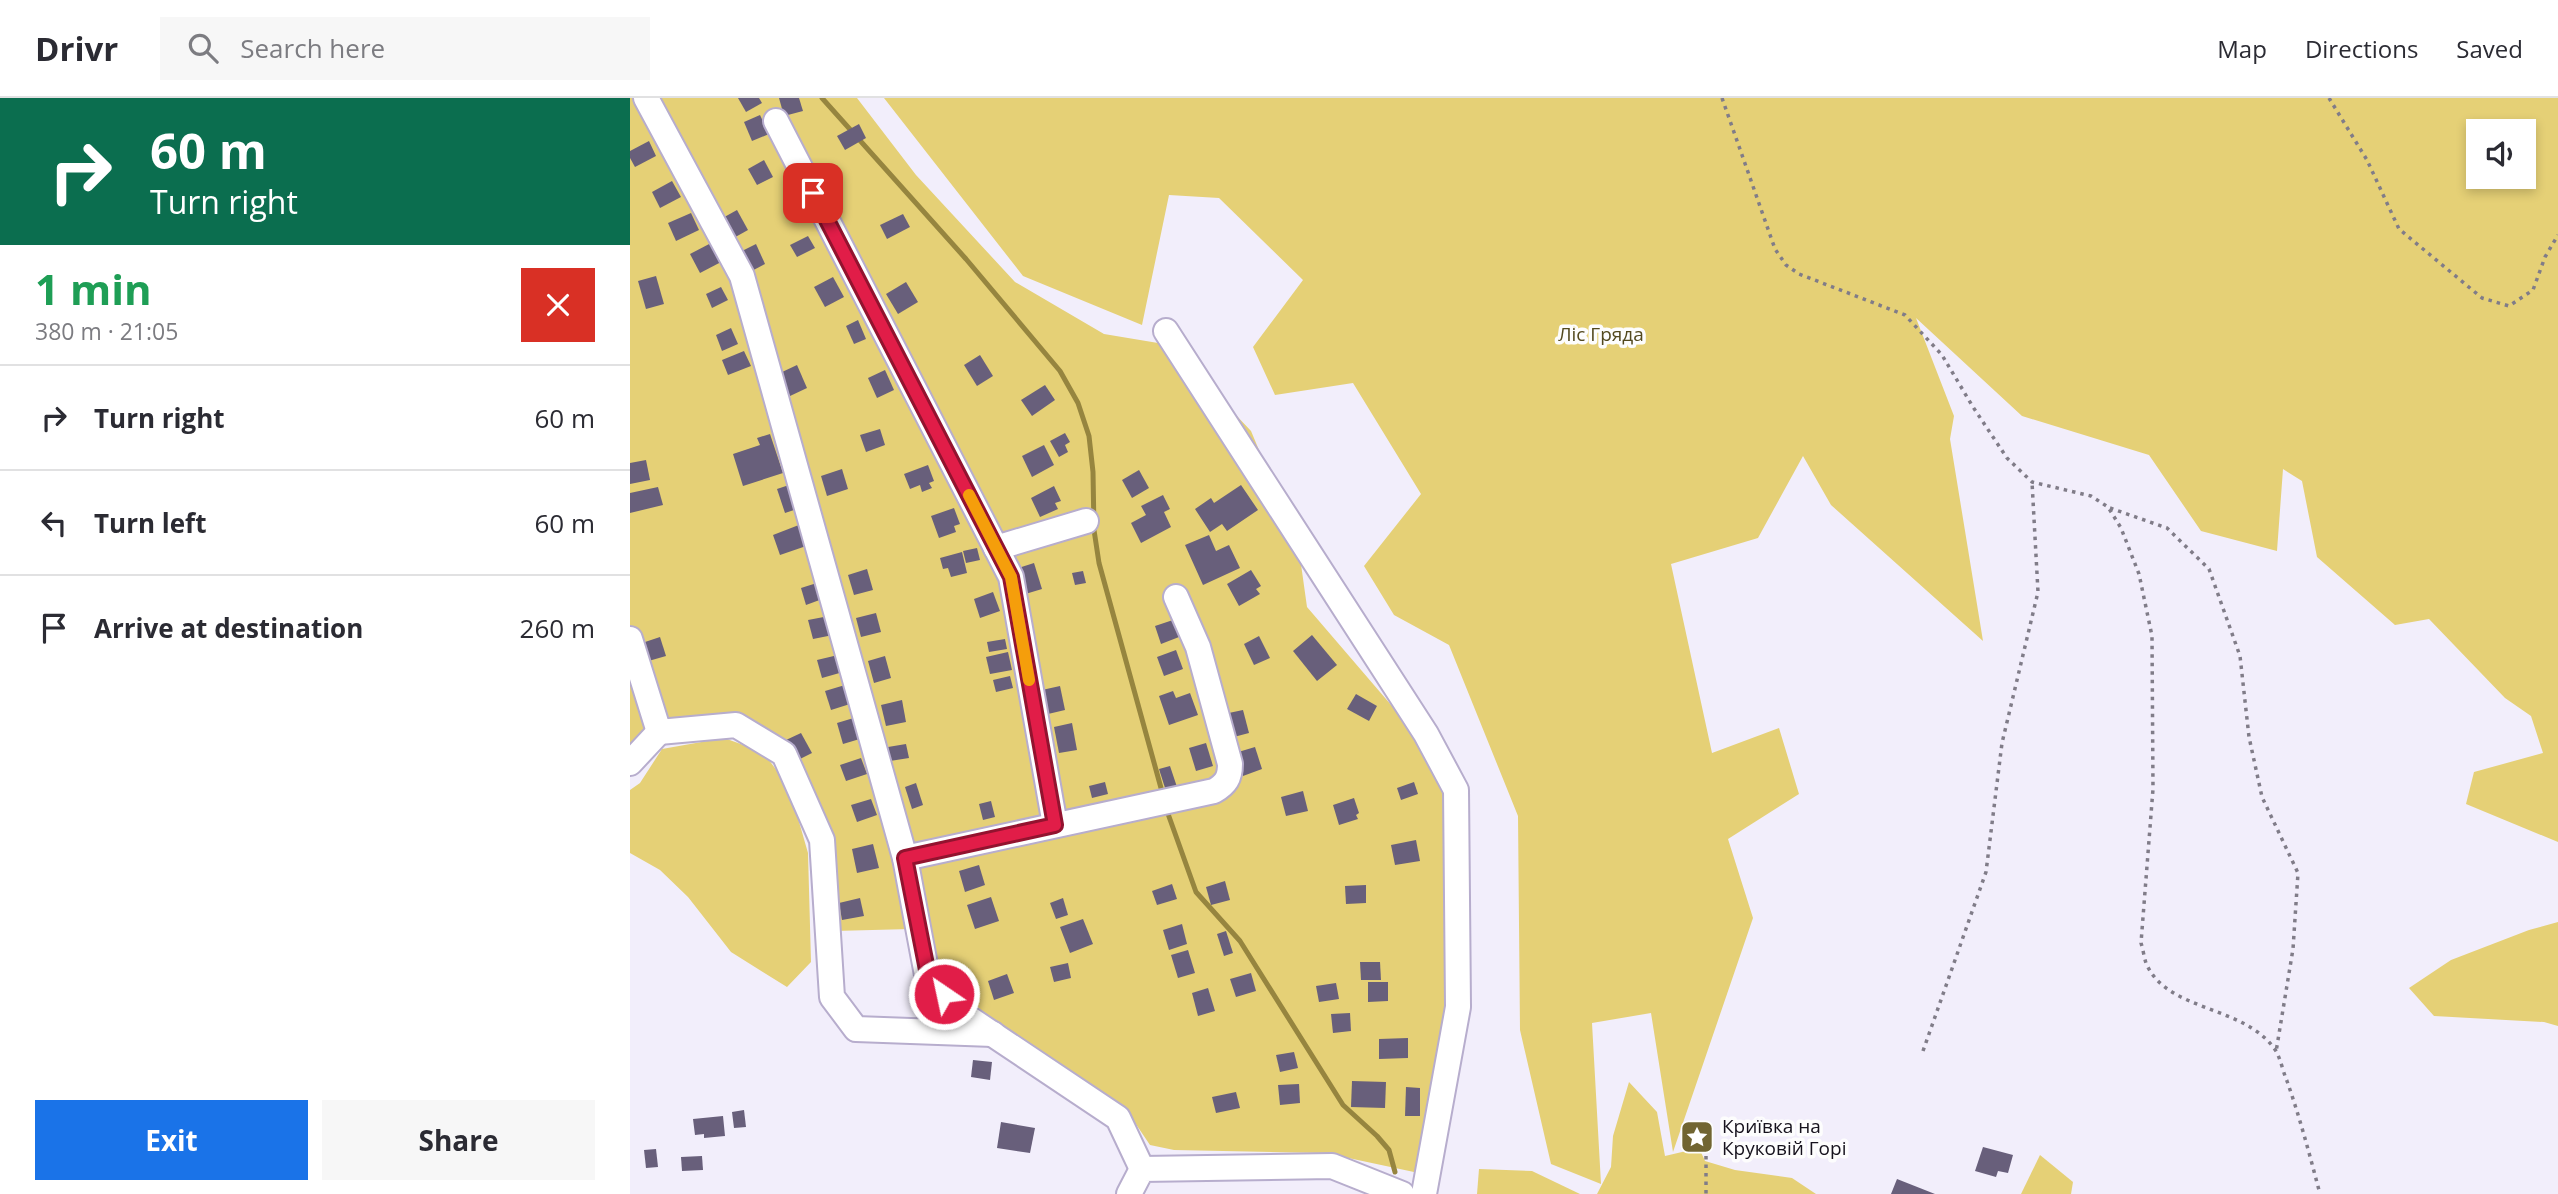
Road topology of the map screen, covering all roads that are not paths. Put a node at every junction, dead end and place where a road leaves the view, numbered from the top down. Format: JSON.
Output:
{"nodes":[{"id":1,"x":646,"y":98,"type":"edge"},
{"id":2,"x":776,"y":121,"type":"dead end"},
{"id":3,"x":1166,"y":331,"type":"dead end"},
{"id":4,"x":1086,"y":521,"type":"dead end"},
{"id":5,"x":996,"y":548,"type":"junction"},
{"id":6,"x":1176,"y":597,"type":"dead end"},
{"id":7,"x":630,"y":639,"type":"edge"},
{"id":8,"x":659,"y":732,"type":"junction"},
{"id":9,"x":630,"y":763,"type":"edge"},
{"id":10,"x":1055,"y":825,"type":"junction"},
{"id":11,"x":905,"y":858,"type":"junction"},
{"id":12,"x":994,"y":1034,"type":"junction"},
{"id":13,"x":1142,"y":1169,"type":"junction"},
{"id":14,"x":1129,"y":1194,"type":"edge"},
{"id":15,"x":1402,"y":1194,"type":"edge"},
{"id":16,"x":1423,"y":1194,"type":"edge"}],
"edges":[{"from":1,"to":11,"type":"street"},
{"from":2,"to":5,"type":"street"},
{"from":3,"to":16,"type":"street"},
{"from":4,"to":5,"type":"street"},
{"from":5,"to":10,"type":"street"},
{"from":6,"to":10,"type":"street"},
{"from":7,"to":8,"type":"street"},
{"from":8,"to":9,"type":"street"},
{"from":8,"to":12,"type":"street"},
{"from":10,"to":11,"type":"street"},
{"from":11,"to":12,"type":"street"},
{"from":12,"to":13,"type":"street"},
{"from":13,"to":14,"type":"street"},
{"from":13,"to":15,"type":"street"}]}
